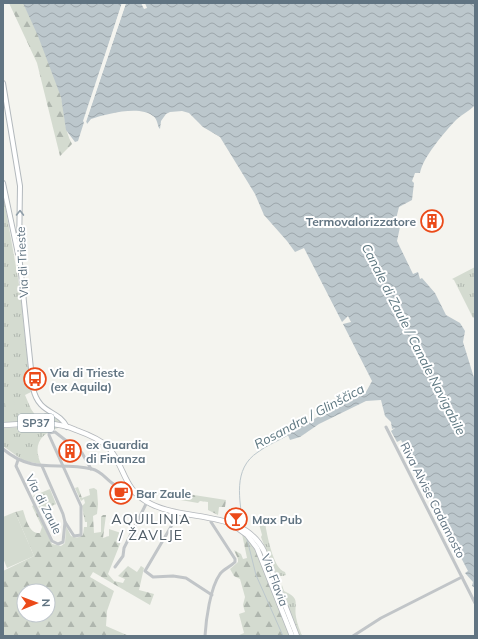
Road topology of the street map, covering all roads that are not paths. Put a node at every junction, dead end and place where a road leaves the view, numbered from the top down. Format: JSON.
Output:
{"nodes":[{"id":1,"x":3,"y":83,"type":"edge"},
{"id":2,"x":3,"y":183,"type":"edge"},
{"id":3,"x":20,"y":266,"type":"junction"},
{"id":4,"x":4,"y":426,"type":"dead end"},
{"id":5,"x":67,"y":427,"type":"junction"},
{"id":6,"x":386,"y":427,"type":"dead end"},
{"id":7,"x":3,"y":449,"type":"edge"},
{"id":8,"x":18,"y":460,"type":"junction"},
{"id":9,"x":42,"y":466,"type":"junction"},
{"id":10,"x":63,"y":466,"type":"junction"},
{"id":11,"x":91,"y":469,"type":"junction"},
{"id":12,"x":128,"y":484,"type":"junction"},
{"id":13,"x":117,"y":486,"type":"junction"},
{"id":14,"x":134,"y":494,"type":"junction"},
{"id":15,"x":147,"y":502,"type":"junction"},
{"id":16,"x":179,"y":513,"type":"junction"},
{"id":17,"x":211,"y":518,"type":"junction"},
{"id":18,"x":226,"y":521,"type":"junction"},
{"id":19,"x":65,"y":522,"type":"junction"},
{"id":20,"x":115,"y":567,"type":"dead end"},
{"id":21,"x":462,"y":577,"type":"junction"},
{"id":22,"x":212,"y":595,"type":"junction"},
{"id":23,"x":475,"y":603,"type":"edge"},
{"id":24,"x":205,"y":636,"type":"edge"},
{"id":25,"x":292,"y":636,"type":"edge"},
{"id":26,"x":297,"y":636,"type":"edge"},
{"id":27,"x":353,"y":636,"type":"edge"}],
"edges":[{"from":3,"to":1,"type":"street","name":"Via di Trieste","one_way":true},
{"from":2,"to":3,"type":"street"},
{"from":3,"to":5,"type":"street","name":"Via di Trieste"},
{"from":4,"to":5,"type":"main road","number":"SP37"},
{"from":5,"to":12,"type":"main road","number":"SP37"},
{"from":6,"to":21,"type":"street","name":"Riva Alvise Cadamosto"},
{"from":7,"to":8,"type":"street","name":"Via di Zaule"},
{"from":8,"to":9,"type":"street","name":"Via di Zaule"},
{"from":8,"to":19,"type":"street","name":"Via di Zaule"},
{"from":9,"to":10,"type":"street","name":"Via di Zaule"},
{"from":9,"to":19,"type":"street","name":"Via di Zaule"},
{"from":10,"to":11,"type":"street","name":"Via di Zaule"},
{"from":10,"to":11,"type":"street","name":"Via di Zaule"},
{"from":10,"to":19,"type":"street","name":"Via di Zaule"},
{"from":11,"to":13,"type":"street","name":"Via di Zaule"},
{"from":12,"to":13,"type":"street"},
{"from":12,"to":14,"type":"main road","number":"SP37"},
{"from":13,"to":14,"type":"street","name":"Via di Zaule"},
{"from":14,"to":15,"type":"main road","number":"SP37"},
{"from":15,"to":16,"type":"main road","number":"SP37"},
{"from":15,"to":20,"type":"street"},
{"from":16,"to":17,"type":"main road","number":"SP37"},
{"from":16,"to":22,"type":"street"},
{"from":17,"to":18,"type":"main road","number":"SP37"},
{"from":17,"to":22,"type":"street"},
{"from":18,"to":25,"type":"main road","name":"Via Flavia","number":"SP37"},
{"from":18,"to":26,"type":"main road","name":"Via Flavia","number":"SP37"},
{"from":21,"to":23,"type":"street","name":"Riva Alvise Cadamosto"},
{"from":21,"to":27,"type":"street"},
{"from":22,"to":24,"type":"street"}]}
